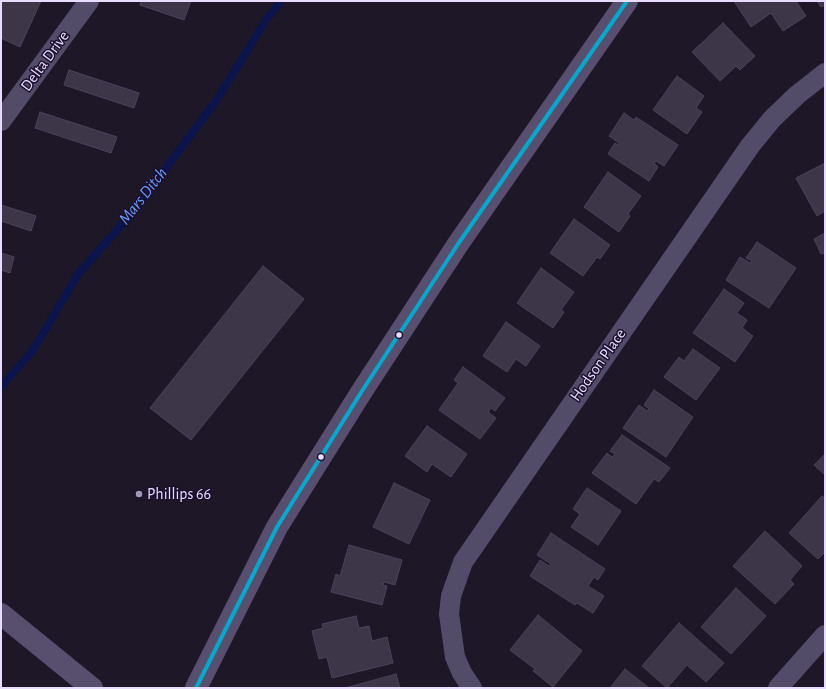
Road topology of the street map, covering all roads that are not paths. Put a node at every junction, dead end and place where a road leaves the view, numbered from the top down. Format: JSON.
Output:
{"nodes":[{"id":1,"x":89,"y":1,"type":"edge"},
{"id":2,"x":627,"y":1,"type":"edge"},
{"id":3,"x":825,"y":73,"type":"edge"},
{"id":4,"x":1,"y":121,"type":"edge"},
{"id":5,"x":1,"y":614,"type":"edge"},
{"id":6,"x":825,"y":635,"type":"edge"},
{"id":7,"x":92,"y":688,"type":"edge"},
{"id":8,"x":196,"y":688,"type":"edge"},
{"id":9,"x":472,"y":688,"type":"edge"},
{"id":10,"x":778,"y":688,"type":"edge"}],
"edges":[{"from":1,"to":4,"type":"street","name":"Delta Drive"},
{"from":2,"to":8,"type":"street"},
{"from":3,"to":9,"type":"street","name":"Hodson Place"},
{"from":5,"to":7,"type":"street"},
{"from":6,"to":10,"type":"street"}]}
